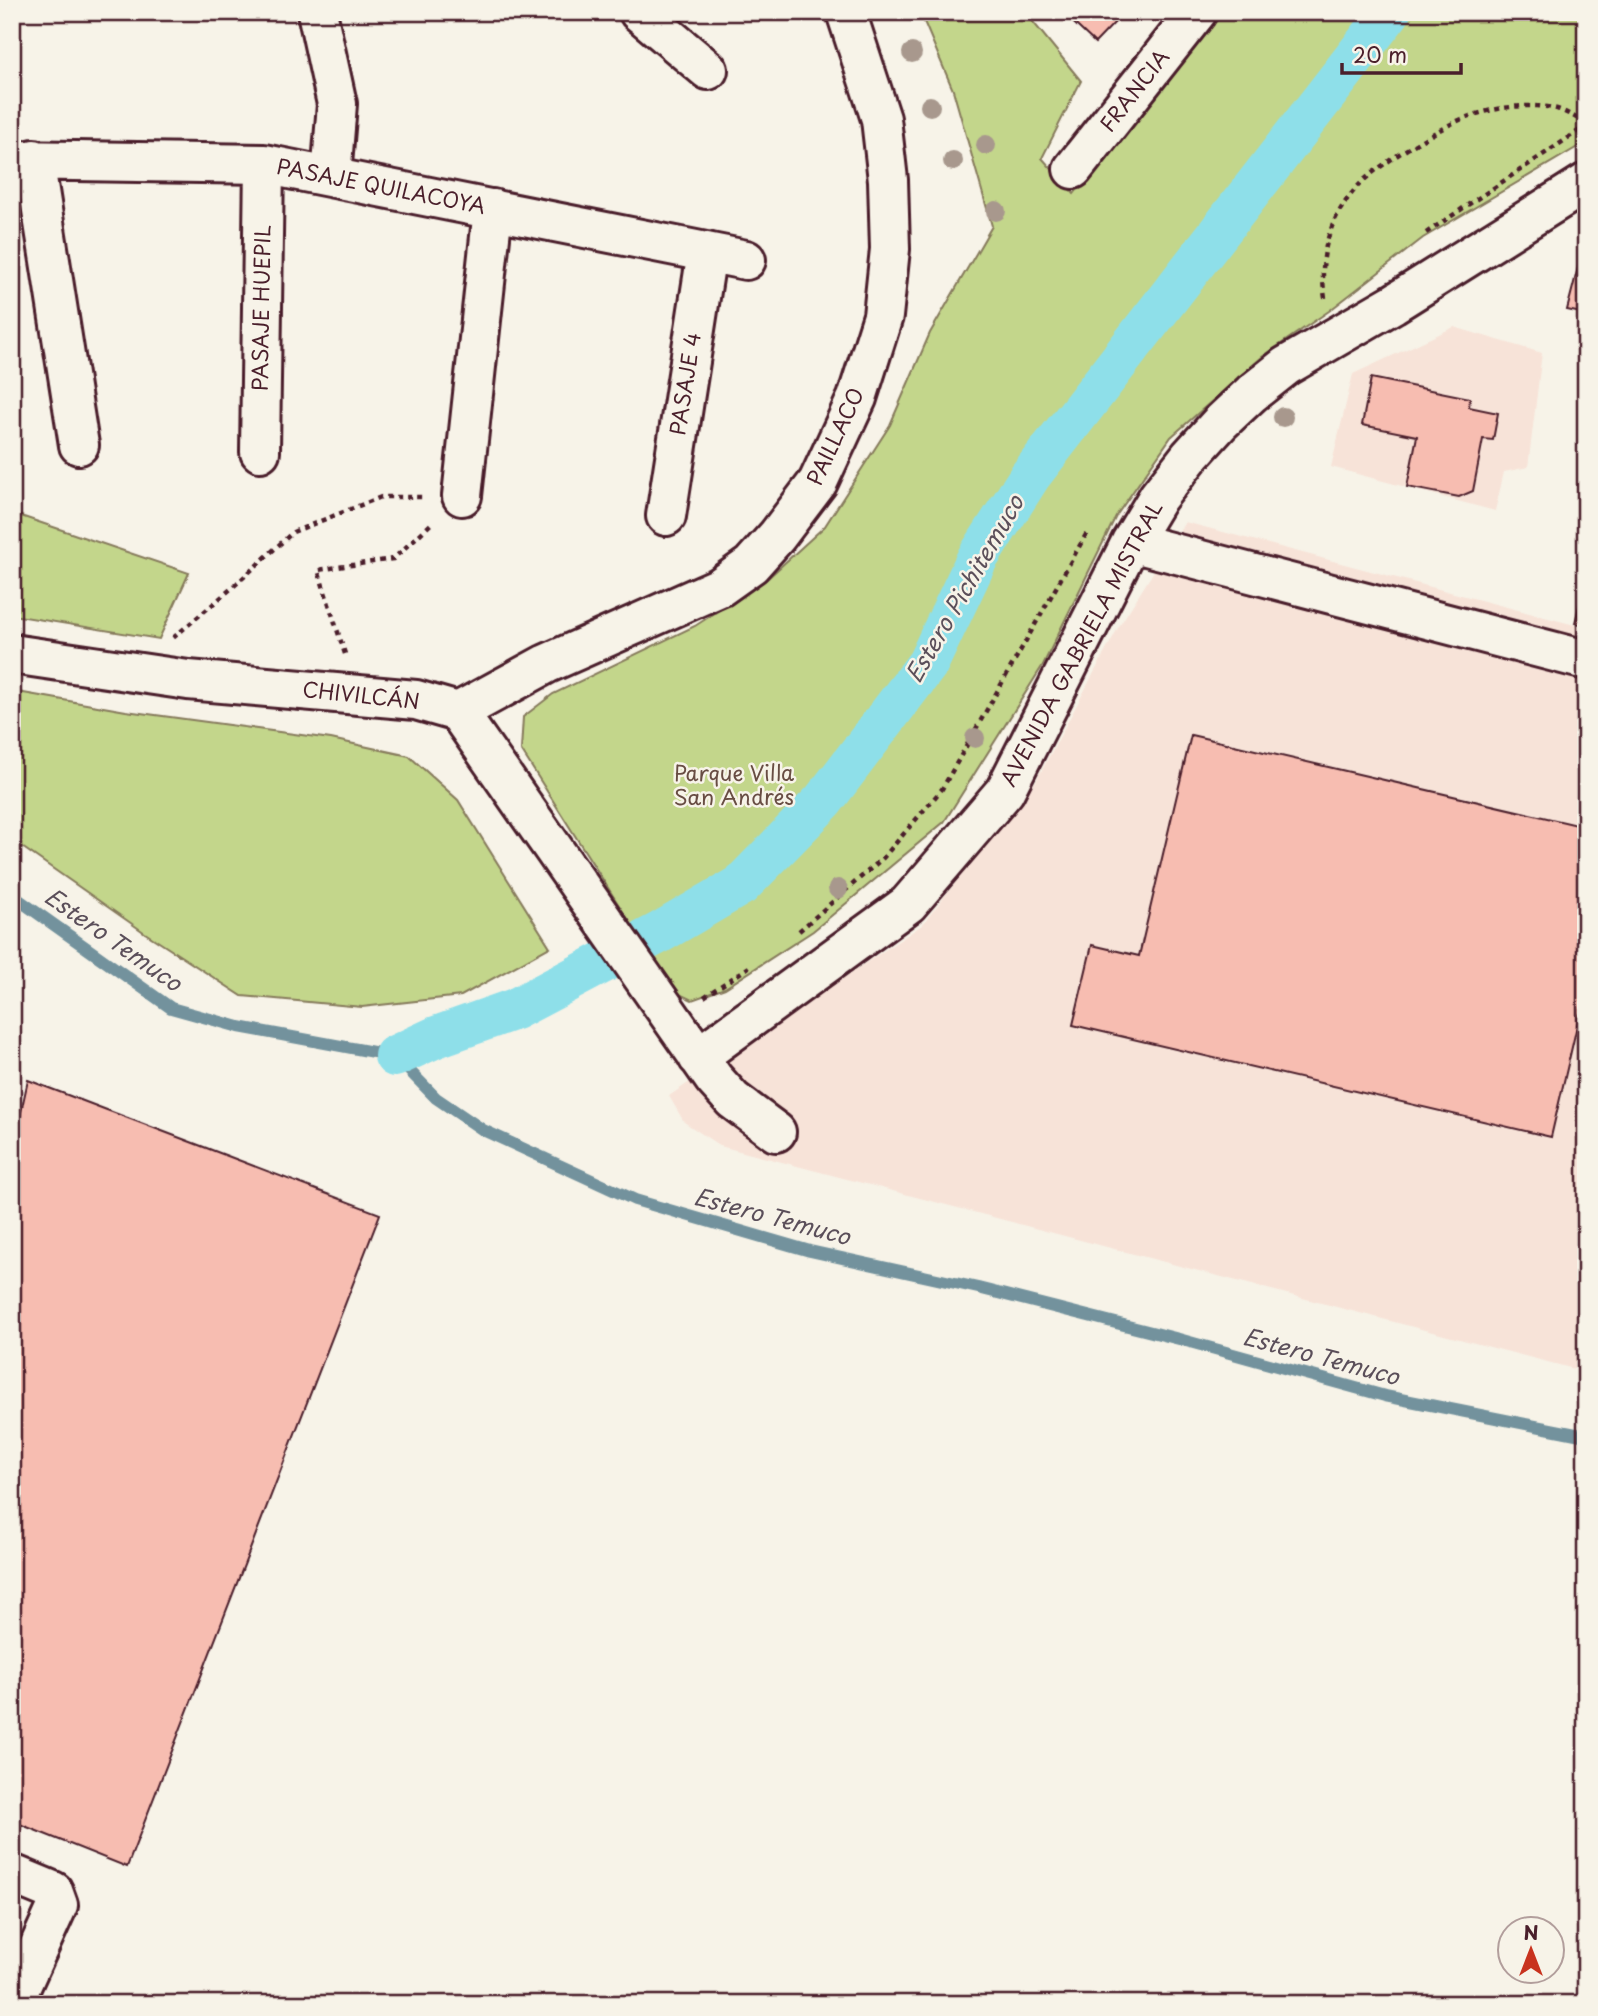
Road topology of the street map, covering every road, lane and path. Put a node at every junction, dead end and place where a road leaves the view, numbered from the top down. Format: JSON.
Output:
{"nodes":[{"id":1,"x":317,"y":12,"type":"edge"},
{"id":2,"x":639,"y":12,"type":"edge"},
{"id":3,"x":846,"y":12,"type":"edge"},
{"id":4,"x":1197,"y":12,"type":"edge"},
{"id":5,"x":708,"y":70,"type":"dead end"},
{"id":6,"x":1586,"y":123,"type":"edge"},
{"id":7,"x":23,"y":160,"type":"edge"},
{"id":8,"x":264,"y":164,"type":"junction"},
{"id":9,"x":1073,"y":169,"type":"dead end"},
{"id":10,"x":331,"y":177,"type":"junction"},
{"id":11,"x":1580,"y":191,"type":"edge"},
{"id":12,"x":492,"y":209,"type":"junction"},
{"id":13,"x":707,"y":252,"type":"junction"},
{"id":14,"x":746,"y":260,"type":"dead end"},
{"id":15,"x":1326,"y":302,"type":"dead end"},
{"id":16,"x":79,"y":444,"type":"dead end"},
{"id":17,"x":260,"y":452,"type":"dead end"},
{"id":18,"x":463,"y":496,"type":"junction"},
{"id":19,"x":666,"y":516,"type":"dead end"},
{"id":20,"x":1131,"y":542,"type":"junction"},
{"id":21,"x":12,"y":654,"type":"edge"},
{"id":22,"x":1586,"y":660,"type":"edge"},
{"id":23,"x":132,"y":672,"type":"junction"},
{"id":24,"x":358,"y":694,"type":"junction"},
{"id":25,"x":458,"y":712,"type":"junction"},
{"id":26,"x":698,"y":1057,"type":"junction"},
{"id":27,"x":776,"y":1132,"type":"dead end"},
{"id":28,"x":12,"y":1874,"type":"edge"},
{"id":29,"x":13,"y":2004,"type":"edge"}],
"edges":[{"from":1,"to":10,"type":"street"},
{"from":2,"to":5,"type":"street"},
{"from":3,"to":25,"type":"street","name":"PAILLACO"},
{"from":4,"to":9,"type":"street","name":"FRANCIA"},
{"from":6,"to":15,"type":"path"},
{"from":7,"to":8,"type":"street","name":"PASAJE QUILACOYA"},
{"from":7,"to":16,"type":"street"},
{"from":8,"to":10,"type":"street","name":"PASAJE QUILACOYA"},
{"from":8,"to":17,"type":"street","name":"PASAJE HUEPIL"},
{"from":10,"to":12,"type":"street","name":"PASAJE QUILACOYA"},
{"from":11,"to":20,"type":"street","name":"AVENIDA GABRIELA MISTRAL"},
{"from":12,"to":13,"type":"street","name":"PASAJE QUILACOYA"},
{"from":12,"to":18,"type":"street"},
{"from":13,"to":14,"type":"street","name":"PASAJE QUILACOYA"},
{"from":13,"to":19,"type":"street","name":"PASAJE 4"},
{"from":18,"to":23,"type":"path"},
{"from":18,"to":24,"type":"path"},
{"from":20,"to":22,"type":"street"},
{"from":20,"to":26,"type":"street","name":"AVENIDA GABRIELA MISTRAL"},
{"from":21,"to":23,"type":"street","name":"CHIVILCÁN"},
{"from":23,"to":24,"type":"street","name":"CHIVILCÁN"},
{"from":24,"to":25,"type":"street","name":"CHIVILCÁN"},
{"from":25,"to":26,"type":"street"},
{"from":26,"to":27,"type":"street"},
{"from":28,"to":29,"type":"street"}]}
